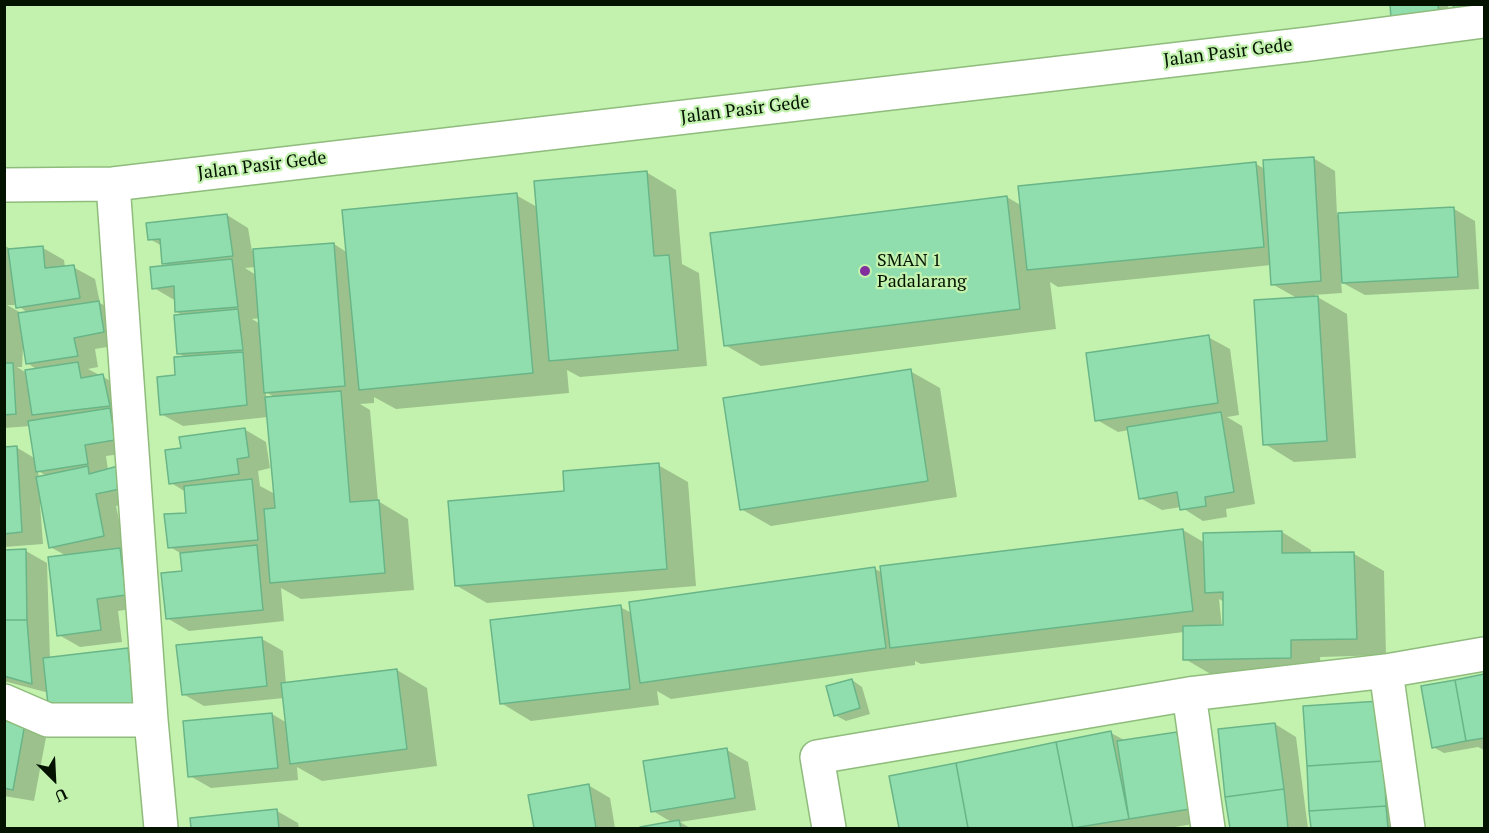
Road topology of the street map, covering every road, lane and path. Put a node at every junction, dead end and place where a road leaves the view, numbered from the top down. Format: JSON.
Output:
{"nodes":[{"id":1,"x":1485,"y":21,"type":"edge"},
{"id":2,"x":113,"y":184,"type":"junction"},
{"id":3,"x":4,"y":185,"type":"edge"},
{"id":4,"x":1485,"y":654,"type":"edge"},
{"id":5,"x":1386,"y":671,"type":"junction"},
{"id":6,"x":1189,"y":694,"type":"junction"},
{"id":7,"x":4,"y":701,"type":"edge"},
{"id":8,"x":151,"y":720,"type":"junction"},
{"id":9,"x":160,"y":828,"type":"edge"},
{"id":10,"x":830,"y":828,"type":"edge"},
{"id":11,"x":1208,"y":828,"type":"edge"},
{"id":12,"x":1408,"y":828,"type":"edge"}],
"edges":[{"from":1,"to":2,"type":"street","name":"Jalan Pasir Gede"},
{"from":2,"to":3,"type":"street","name":"Jalan Pasir Gede"},
{"from":2,"to":8,"type":"street"},
{"from":4,"to":5,"type":"street"},
{"from":5,"to":6,"type":"street"},
{"from":5,"to":12,"type":"street"},
{"from":6,"to":10,"type":"street"},
{"from":6,"to":11,"type":"street"},
{"from":7,"to":8,"type":"street"},
{"from":8,"to":9,"type":"street"}]}
